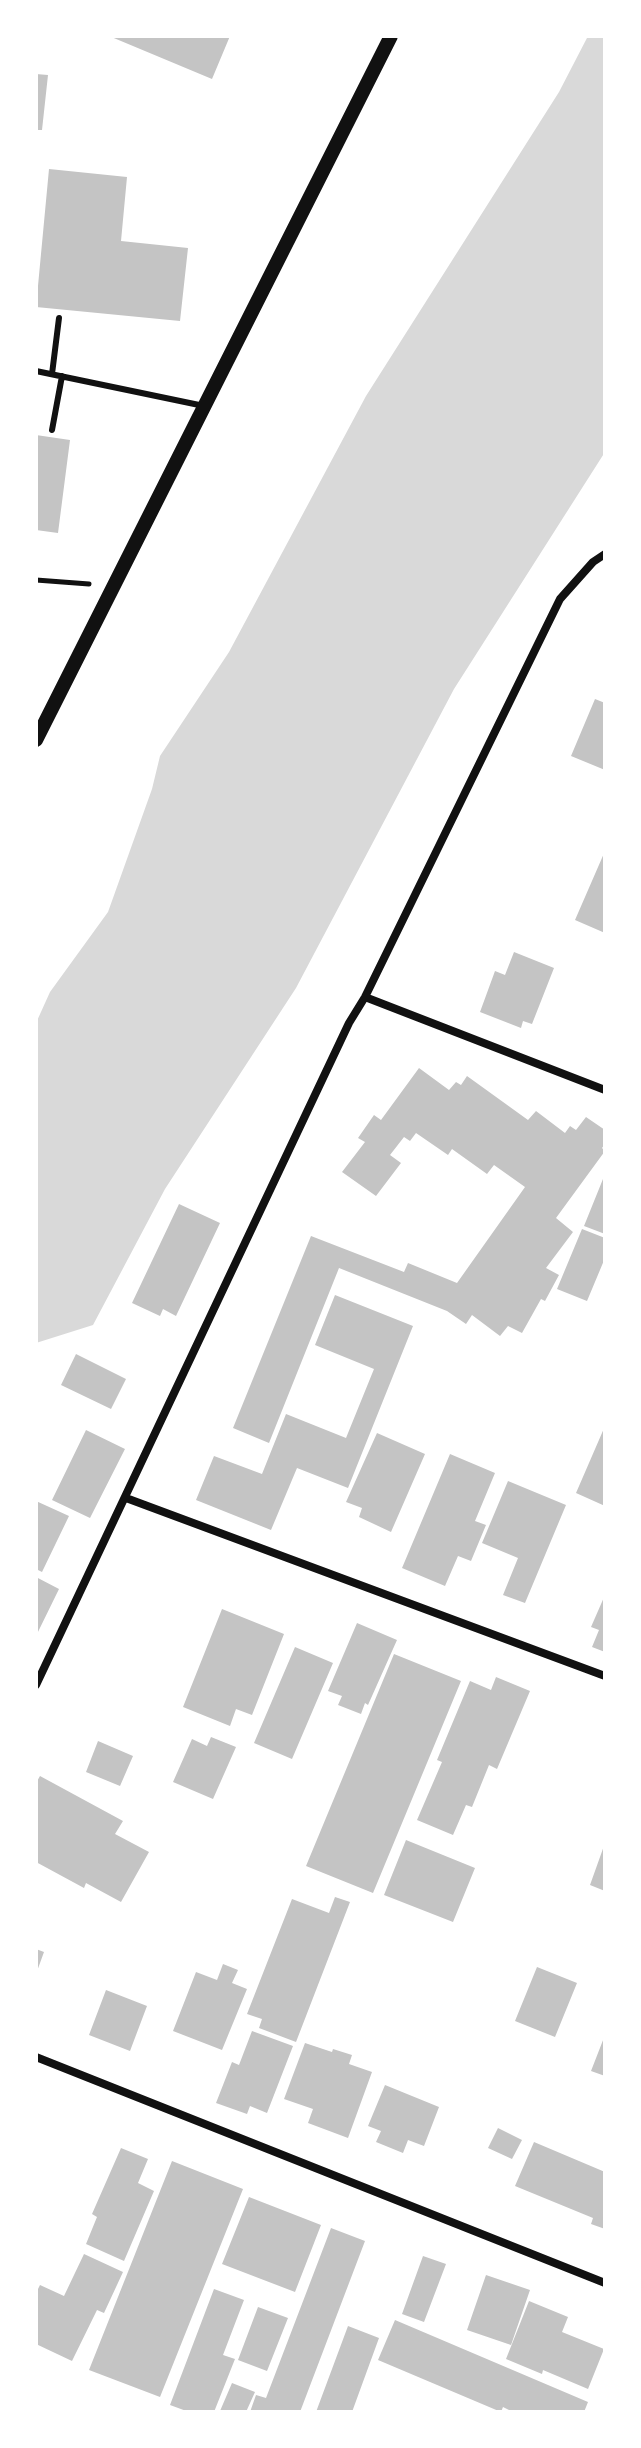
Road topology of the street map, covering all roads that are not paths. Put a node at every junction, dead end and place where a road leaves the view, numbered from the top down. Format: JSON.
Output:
{"nodes":[{"id":1,"x":391,"y":36,"type":"edge"},
{"id":2,"x":59,"y":318,"type":"dead end"},
{"id":3,"x":36,"y":371,"type":"edge"},
{"id":4,"x":52,"y":374,"type":"junction"},
{"id":5,"x":62,"y":376,"type":"junction"},
{"id":6,"x":204,"y":406,"type":"junction"},
{"id":7,"x":52,"y":430,"type":"dead end"},
{"id":8,"x":605,"y":554,"type":"edge"},
{"id":9,"x":36,"y":740,"type":"edge"},
{"id":10,"x":365,"y":997,"type":"junction"},
{"id":11,"x":605,"y":1090,"type":"edge"},
{"id":12,"x":126,"y":1498,"type":"junction"},
{"id":13,"x":605,"y":1676,"type":"edge"},
{"id":14,"x":36,"y":1685,"type":"edge"},
{"id":15,"x":36,"y":2057,"type":"edge"},
{"id":16,"x":605,"y":2283,"type":"edge"}],
"edges":[{"from":1,"to":6,"type":"street"},
{"from":2,"to":4,"type":"lane"},
{"from":3,"to":4,"type":"lane"},
{"from":4,"to":5,"type":"lane"},
{"from":5,"to":6,"type":"lane"},
{"from":5,"to":7,"type":"lane"},
{"from":6,"to":9,"type":"street"},
{"from":8,"to":10,"type":"street"},
{"from":10,"to":11,"type":"street"},
{"from":10,"to":12,"type":"street"},
{"from":12,"to":13,"type":"street"},
{"from":12,"to":14,"type":"street"},
{"from":15,"to":16,"type":"street"}]}
